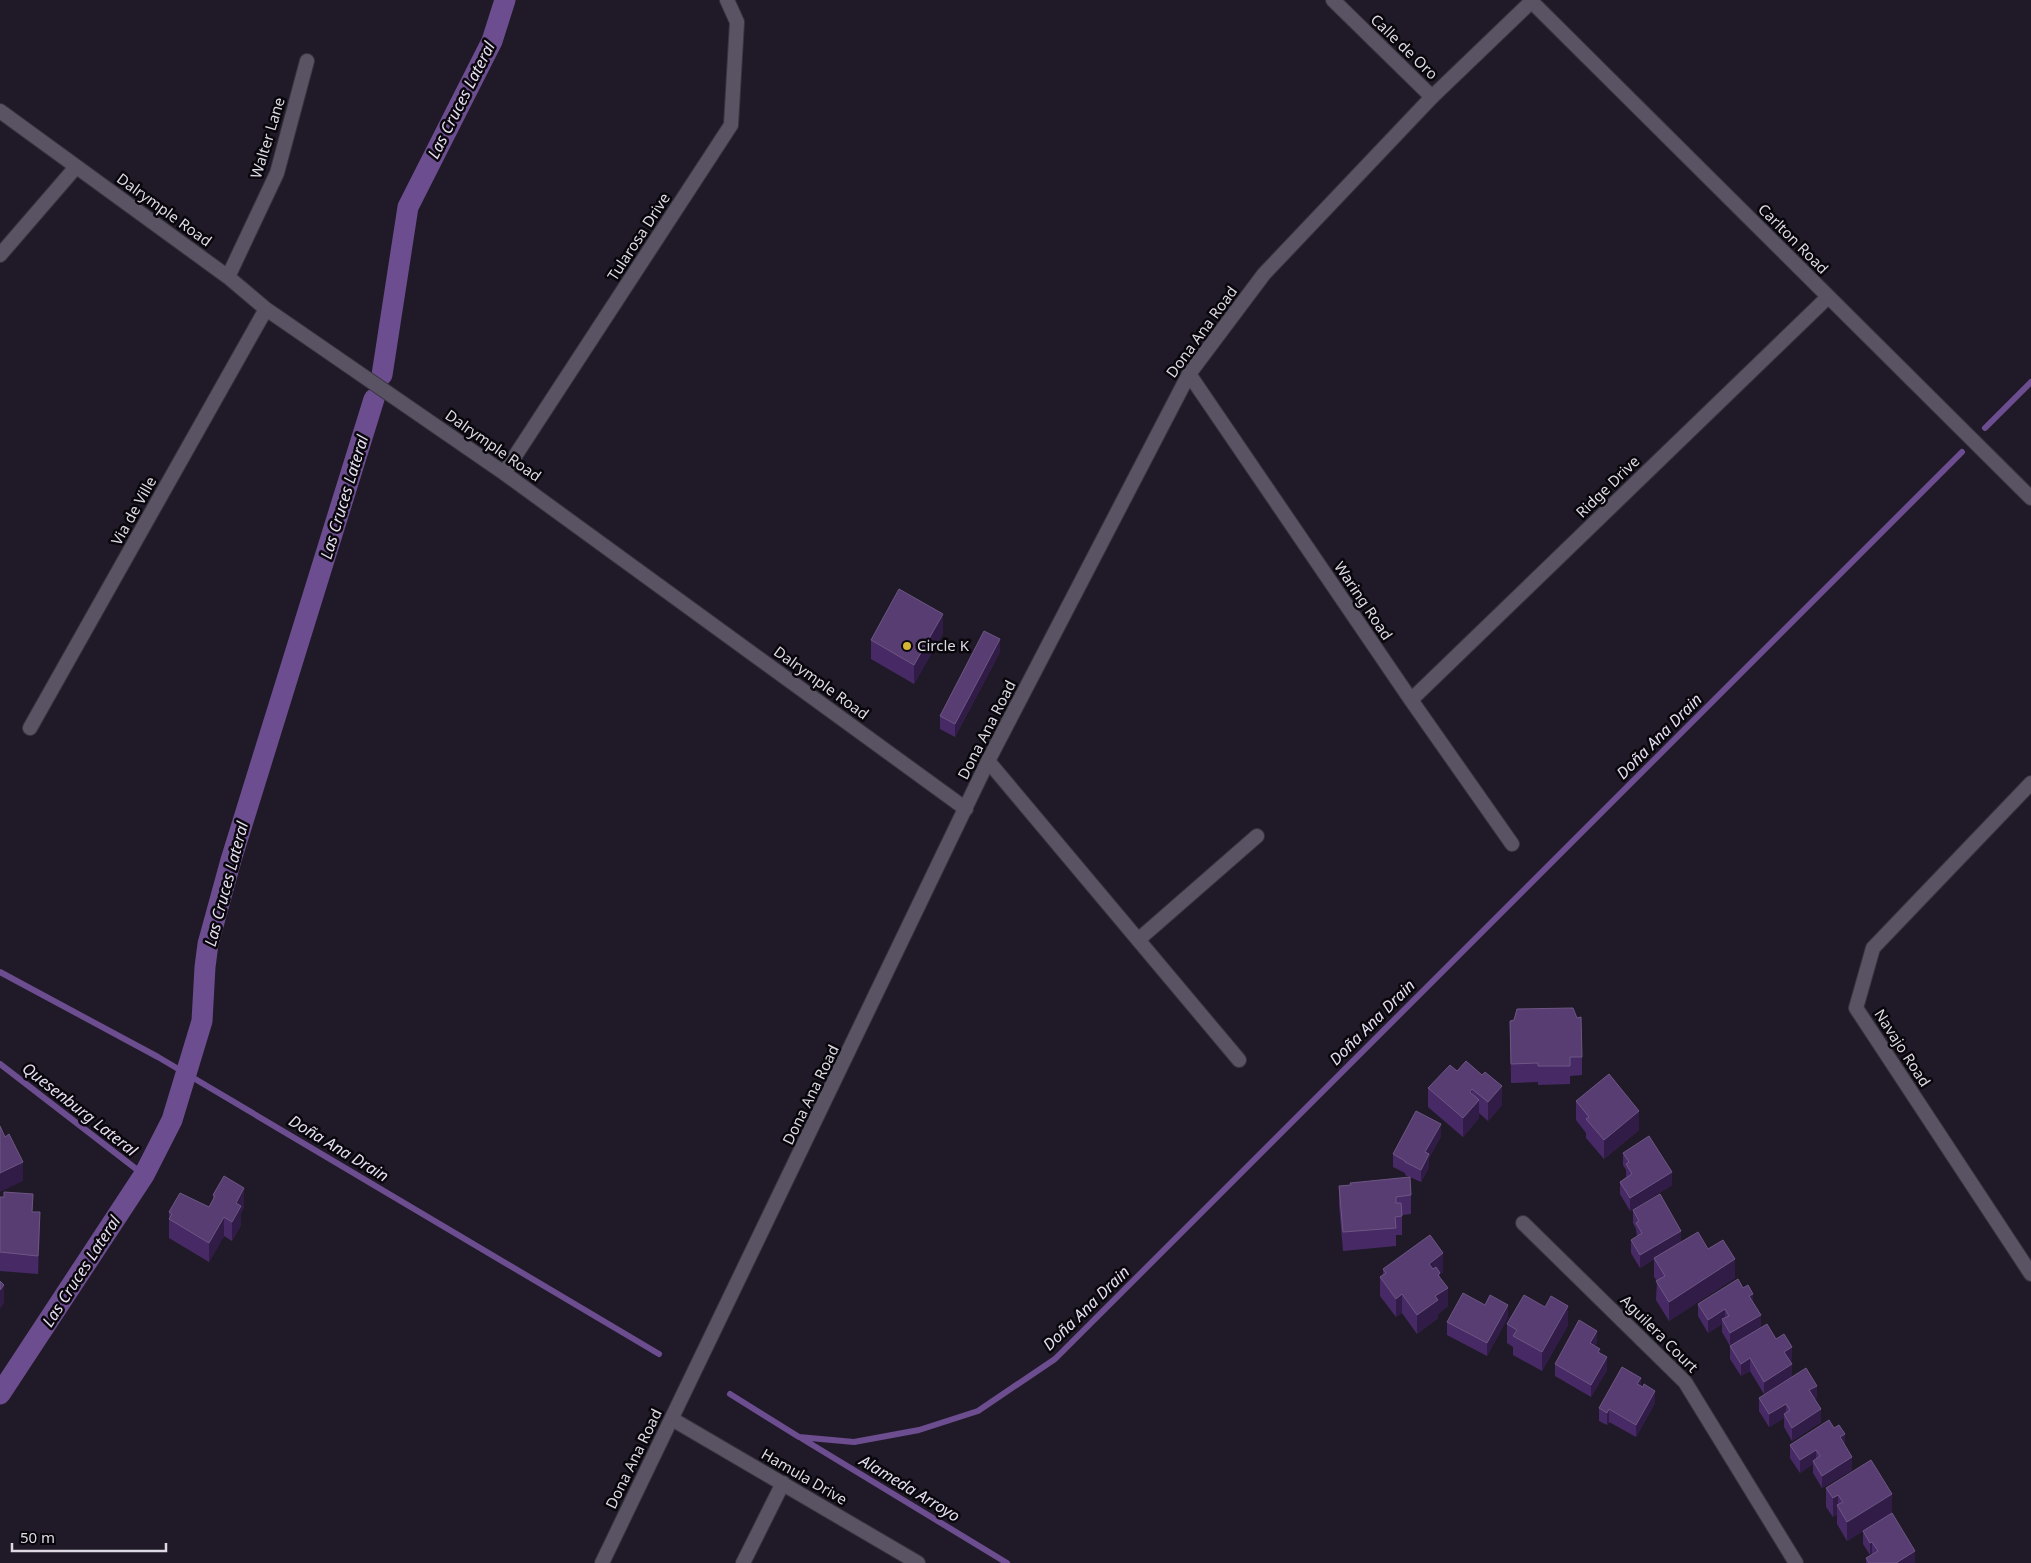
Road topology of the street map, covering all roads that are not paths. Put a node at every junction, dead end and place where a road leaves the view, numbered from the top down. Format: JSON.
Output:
{"nodes":[{"id":1,"x":726,"y":0,"type":"edge"},
{"id":2,"x":1332,"y":0,"type":"edge"},
{"id":3,"x":1531,"y":1,"type":"edge"},
{"id":4,"x":306,"y":61,"type":"dead end"},
{"id":5,"x":1432,"y":97,"type":"junction"},
{"id":6,"x":0,"y":112,"type":"edge"},
{"id":7,"x":76,"y":167,"type":"junction"},
{"id":8,"x":0,"y":255,"type":"edge"},
{"id":9,"x":228,"y":276,"type":"junction"},
{"id":10,"x":1828,"y":297,"type":"junction"},
{"id":11,"x":266,"y":309,"type":"junction"},
{"id":12,"x":1189,"y":374,"type":"junction"},
{"id":13,"x":504,"y":473,"type":"junction"},
{"id":14,"x":2031,"y":498,"type":"edge"},
{"id":15,"x":1411,"y":700,"type":"junction"},
{"id":16,"x":30,"y":728,"type":"dead end"},
{"id":17,"x":988,"y":762,"type":"junction"},
{"id":18,"x":2031,"y":783,"type":"edge"},
{"id":19,"x":966,"y":809,"type":"junction"},
{"id":20,"x":1257,"y":836,"type":"dead end"},
{"id":21,"x":1512,"y":844,"type":"dead end"},
{"id":22,"x":1138,"y":940,"type":"junction"},
{"id":23,"x":1238,"y":1060,"type":"dead end"},
{"id":24,"x":1523,"y":1223,"type":"dead end"},
{"id":25,"x":2027,"y":1257,"type":"edge"},
{"id":26,"x":2031,"y":1274,"type":"edge"},
{"id":27,"x":672,"y":1419,"type":"junction"},
{"id":28,"x":782,"y":1483,"type":"junction"},
{"id":29,"x":602,"y":1563,"type":"edge"},
{"id":30,"x":743,"y":1563,"type":"edge"},
{"id":31,"x":918,"y":1563,"type":"edge"},
{"id":32,"x":1796,"y":1563,"type":"edge"}],
"edges":[{"from":1,"to":13,"type":"street","name":"Tularosa Drive"},
{"from":2,"to":5,"type":"street","name":"Calle de Oro"},
{"from":3,"to":5,"type":"street","name":"Dona Ana Road"},
{"from":3,"to":10,"type":"street","name":"Carlton Road"},
{"from":4,"to":9,"type":"street","name":"Walter Lane"},
{"from":5,"to":12,"type":"street","name":"Dona Ana Road"},
{"from":6,"to":7,"type":"street","name":"Dalrymple Road"},
{"from":7,"to":8,"type":"street"},
{"from":7,"to":9,"type":"street","name":"Dalrymple Road"},
{"from":9,"to":11,"type":"street","name":"Dalrymple Road"},
{"from":10,"to":14,"type":"street","name":"Carlton Road"},
{"from":10,"to":15,"type":"street","name":"Ridge Drive"},
{"from":11,"to":13,"type":"street","name":"Dalrymple Road"},
{"from":11,"to":16,"type":"street","name":"Via de Ville"},
{"from":12,"to":15,"type":"street","name":"Waring Road"},
{"from":12,"to":17,"type":"street","name":"Dona Ana Road"},
{"from":13,"to":19,"type":"street","name":"Dalrymple Road"},
{"from":15,"to":21,"type":"street","name":"Waring Road"},
{"from":17,"to":19,"type":"street","name":"Dona Ana Road"},
{"from":17,"to":22,"type":"street"},
{"from":18,"to":25,"type":"street","name":"Navajo Road"},
{"from":19,"to":27,"type":"street","name":"Dona Ana Road"},
{"from":20,"to":22,"type":"street"},
{"from":22,"to":23,"type":"street"},
{"from":24,"to":32,"type":"street","name":"Aguilera Court"},
{"from":25,"to":26,"type":"street","name":"Navajo Road"},
{"from":27,"to":28,"type":"street","name":"Hamula Drive"},
{"from":27,"to":29,"type":"street","name":"Dona Ana Road"},
{"from":28,"to":30,"type":"street"},
{"from":28,"to":31,"type":"street","name":"Hamula Drive"}]}
